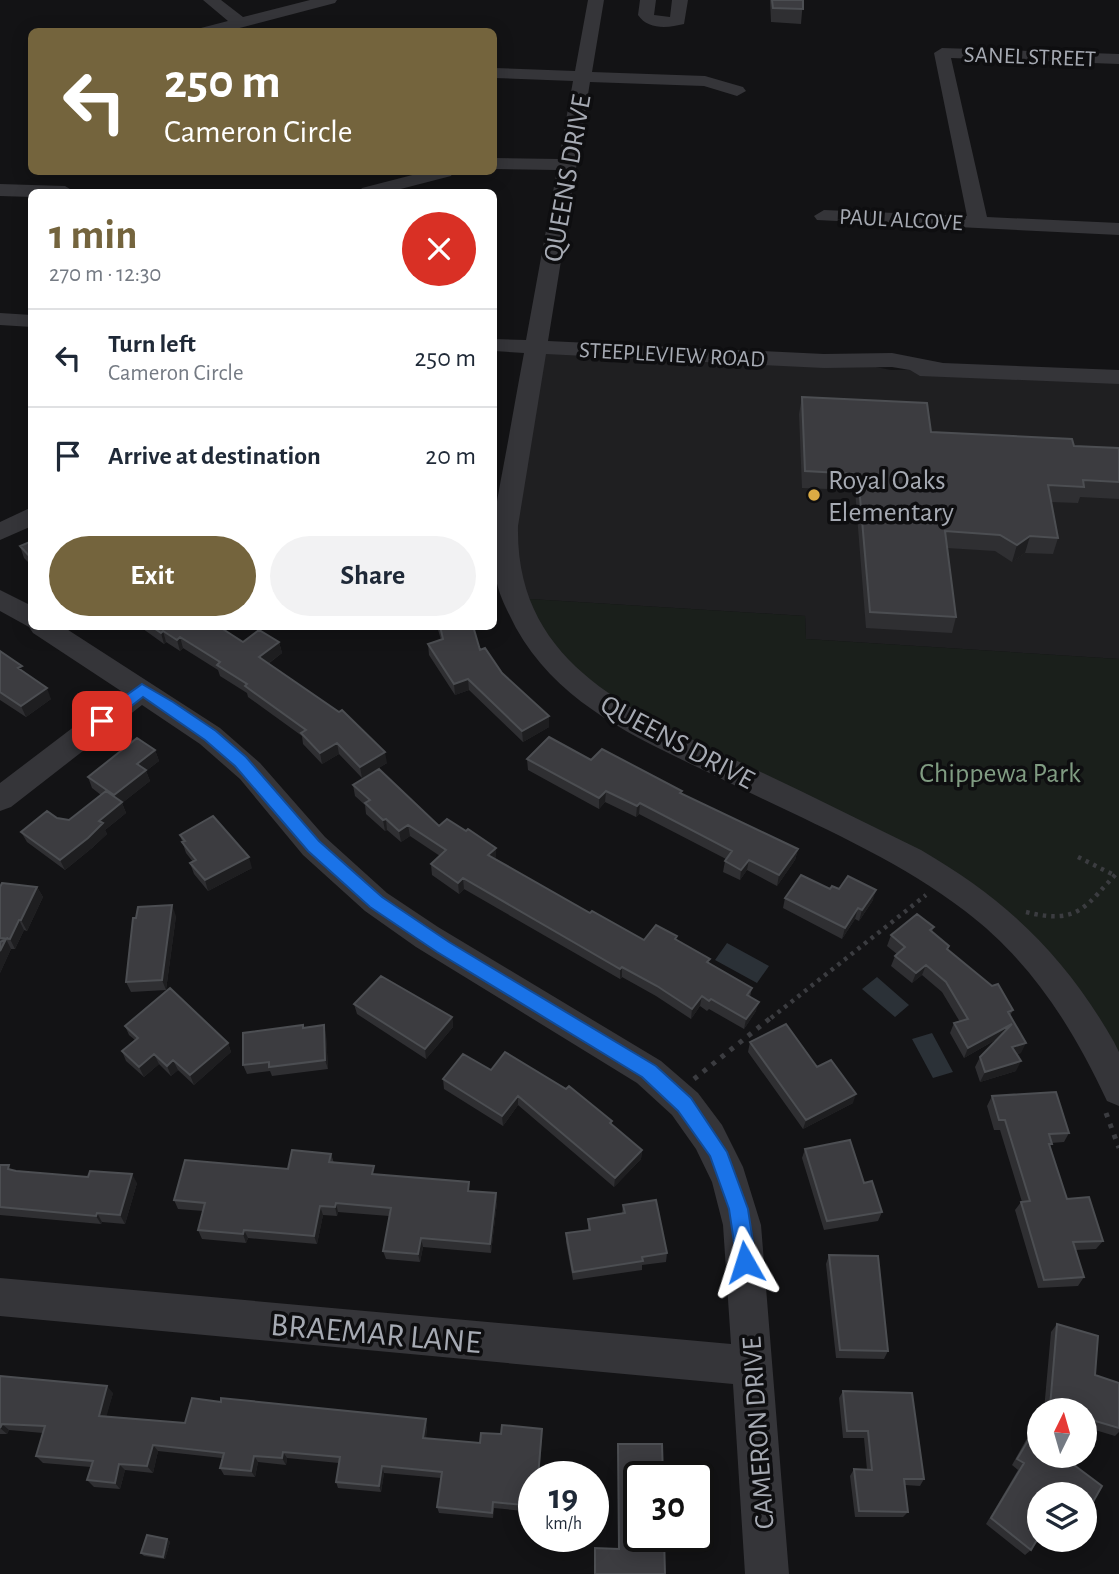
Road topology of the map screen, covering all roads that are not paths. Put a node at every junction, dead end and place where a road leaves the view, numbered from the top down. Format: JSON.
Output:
{"nodes":[{"id":1,"x":211,"y":0,"type":"edge"},
{"id":2,"x":329,"y":0,"type":"edge"},
{"id":3,"x":596,"y":0,"type":"edge"},
{"id":4,"x":648,"y":0,"type":"edge"},
{"id":5,"x":680,"y":0,"type":"edge"},
{"id":6,"x":239,"y":22,"type":"junction"},
{"id":7,"x":217,"y":28,"type":"edge"},
{"id":8,"x":1119,"y":59,"type":"edge"},
{"id":9,"x":497,"y":73,"type":"edge"},
{"id":10,"x":584,"y":76,"type":"junction"},
{"id":11,"x":737,"y":91,"type":"dead end"},
{"id":12,"x":497,"y":163,"type":"edge"},
{"id":13,"x":567,"y":165,"type":"junction"},
{"id":14,"x":437,"y":175,"type":"edge"},
{"id":15,"x":14,"y":185,"type":"edge"},
{"id":16,"x":43,"y":189,"type":"edge"},
{"id":17,"x":402,"y":189,"type":"edge"},
{"id":18,"x":824,"y":216,"type":"dead end"},
{"id":19,"x":978,"y":223,"type":"junction"},
{"id":20,"x":1119,"y":229,"type":"edge"},
{"id":21,"x":0,"y":319,"type":"edge"},
{"id":22,"x":28,"y":321,"type":"edge"},
{"id":23,"x":497,"y":345,"type":"edge"},
{"id":24,"x":537,"y":347,"type":"junction"},
{"id":25,"x":1119,"y":377,"type":"edge"},
{"id":26,"x":501,"y":502,"type":"edge"},
{"id":27,"x":28,"y":517,"type":"edge"},
{"id":28,"x":0,"y":531,"type":"edge"},
{"id":29,"x":0,"y":599,"type":"edge"},
{"id":30,"x":28,"y":617,"type":"edge"},
{"id":31,"x":48,"y":630,"type":"edge"},
{"id":32,"x":142,"y":690,"type":"junction"},
{"id":33,"x":0,"y":799,"type":"edge"},
{"id":34,"x":1119,"y":1090,"type":"edge"},
{"id":35,"x":0,"y":1297,"type":"edge"},
{"id":36,"x":752,"y":1366,"type":"junction"},
{"id":37,"x":767,"y":1574,"type":"edge"}],
"edges":[{"from":1,"to":6,"type":"street"},
{"from":2,"to":6,"type":"street"},
{"from":3,"to":10,"type":"street","name":"QUEENS DRIVE"},
{"from":4,"to":5,"type":"street"},
{"from":6,"to":7,"type":"street"},
{"from":8,"to":19,"type":"street","name":"SANEL STREET"},
{"from":9,"to":10,"type":"street"},
{"from":10,"to":11,"type":"street"},
{"from":10,"to":13,"type":"street","name":"QUEENS DRIVE"},
{"from":12,"to":13,"type":"street"},
{"from":13,"to":24,"type":"street","name":"QUEENS DRIVE"},
{"from":14,"to":17,"type":"street"},
{"from":15,"to":16,"type":"street"},
{"from":18,"to":19,"type":"street","name":"PAUL ALCOVE"},
{"from":19,"to":20,"type":"street","name":"PAUL ALCOVE"},
{"from":21,"to":22,"type":"street"},
{"from":23,"to":24,"type":"street","name":"STEEPLEVIEW ROAD"},
{"from":24,"to":25,"type":"street","name":"STEEPLEVIEW ROAD"},
{"from":24,"to":26,"type":"street","name":"QUEENS DRIVE"},
{"from":26,"to":34,"type":"street","name":"QUEENS DRIVE"},
{"from":27,"to":28,"type":"street"},
{"from":29,"to":30,"type":"street"},
{"from":31,"to":32,"type":"street","name":"CAMERON DRIVE"},
{"from":32,"to":33,"type":"street"},
{"from":32,"to":36,"type":"street","name":"CAMERON DRIVE"},
{"from":35,"to":36,"type":"street","name":"BRAEMAR LANE"},
{"from":36,"to":37,"type":"street","name":"CAMERON DRIVE"}]}
